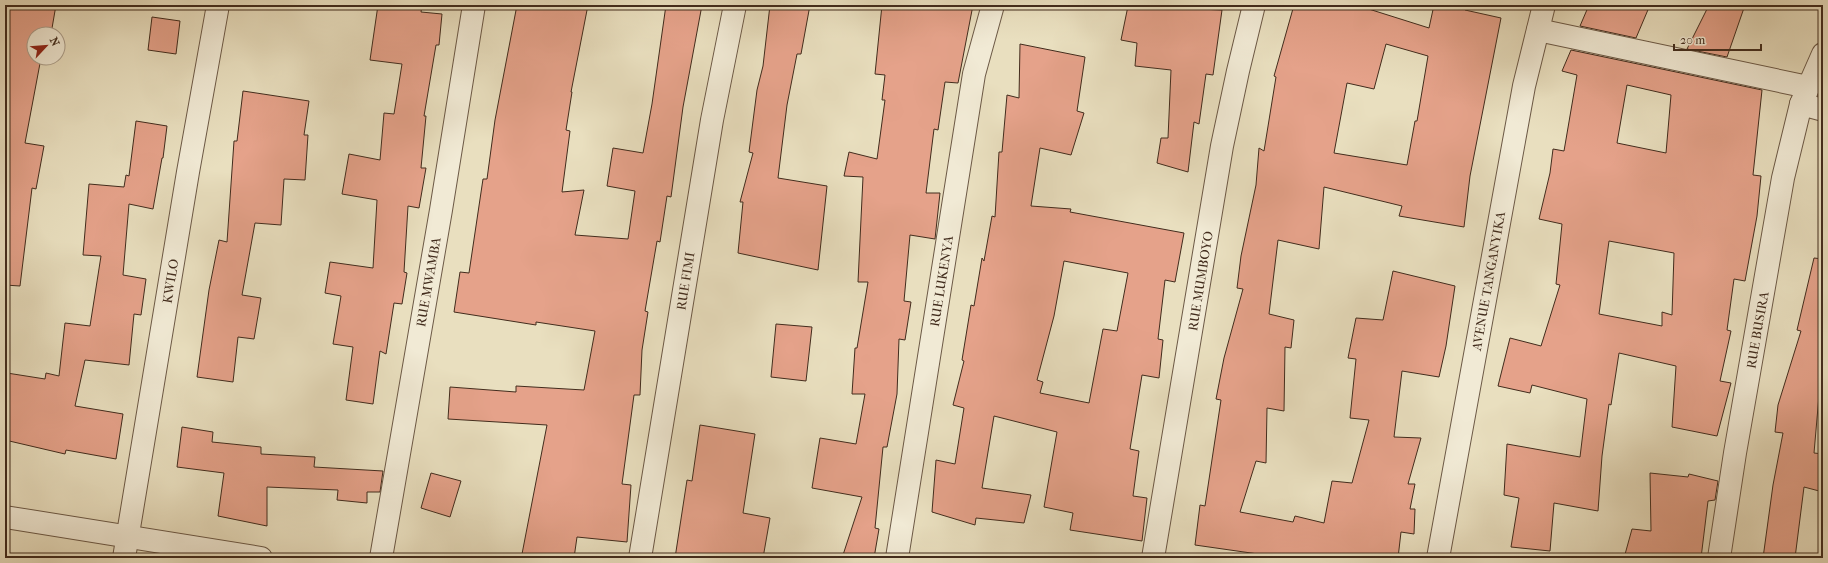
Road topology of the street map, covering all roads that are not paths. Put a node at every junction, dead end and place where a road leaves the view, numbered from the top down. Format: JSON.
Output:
{"nodes":[{"id":1,"x":218,"y":5,"type":"edge"},
{"id":2,"x":474,"y":5,"type":"edge"},
{"id":3,"x":735,"y":5,"type":"edge"},
{"id":4,"x":993,"y":5,"type":"edge"},
{"id":5,"x":1254,"y":5,"type":"edge"},
{"id":6,"x":1544,"y":5,"type":"edge"},
{"id":7,"x":1538,"y":30,"type":"junction"},
{"id":8,"x":1823,"y":54,"type":"edge"},
{"id":9,"x":1805,"y":96,"type":"junction"},
{"id":10,"x":1823,"y":110,"type":"edge"},
{"id":11,"x":5,"y":517,"type":"edge"},
{"id":12,"x":128,"y":537,"type":"junction"},
{"id":13,"x":124,"y":558,"type":"edge"},
{"id":14,"x":261,"y":558,"type":"edge"},
{"id":15,"x":381,"y":558,"type":"edge"},
{"id":16,"x":640,"y":558,"type":"edge"},
{"id":17,"x":897,"y":558,"type":"edge"},
{"id":18,"x":1153,"y":558,"type":"edge"},
{"id":19,"x":1438,"y":558,"type":"edge"},
{"id":20,"x":1719,"y":558,"type":"edge"}],
"edges":[{"from":1,"to":12,"type":"street","name":"KWILO"},
{"from":2,"to":15,"type":"street","name":"RUE MWAMBA"},
{"from":3,"to":16,"type":"street","name":"RUE FIMI"},
{"from":4,"to":17,"type":"street","name":"RUE LUKENYA"},
{"from":5,"to":18,"type":"street","name":"RUE MUMBOYO"},
{"from":6,"to":7,"type":"street","name":"AVENUE TANGANYIKA"},
{"from":7,"to":9,"type":"street"},
{"from":7,"to":19,"type":"street","name":"AVENUE TANGANYIKA"},
{"from":8,"to":9,"type":"street","name":"RUE BUSIRA"},
{"from":9,"to":10,"type":"street"},
{"from":9,"to":20,"type":"street","name":"RUE BUSIRA"},
{"from":11,"to":12,"type":"street"},
{"from":12,"to":13,"type":"street","name":"KWILO"},
{"from":12,"to":14,"type":"street"}]}
